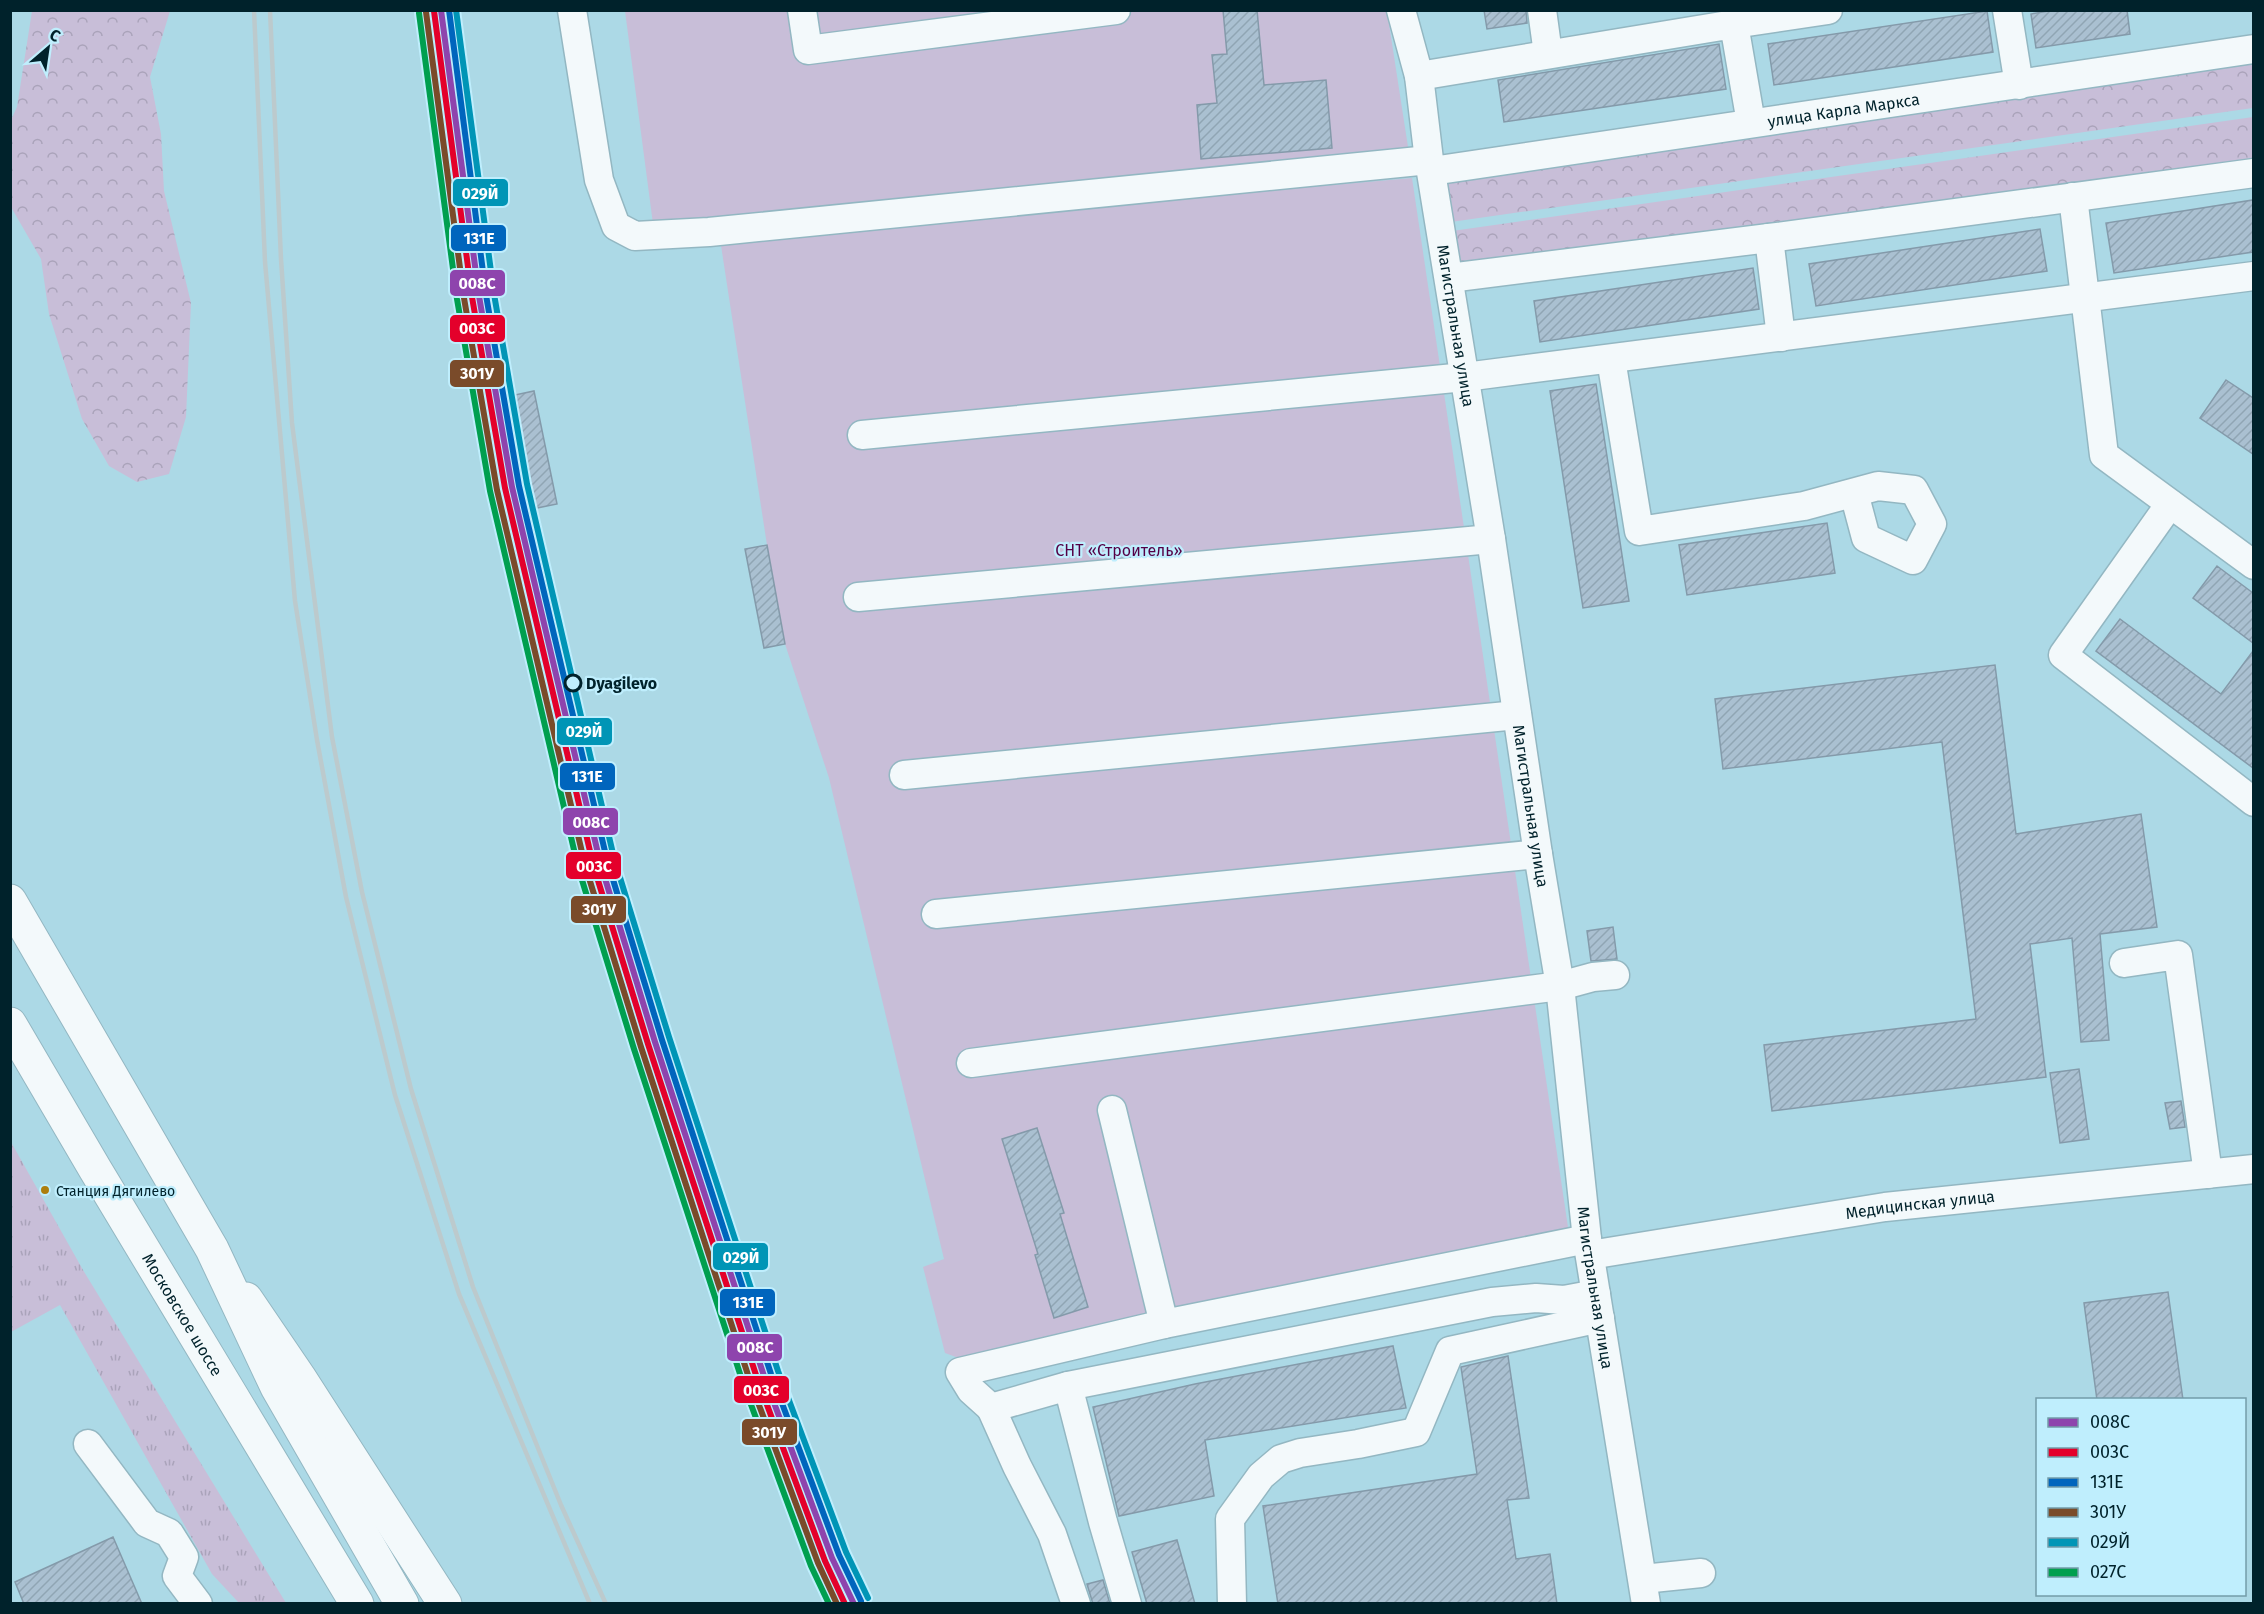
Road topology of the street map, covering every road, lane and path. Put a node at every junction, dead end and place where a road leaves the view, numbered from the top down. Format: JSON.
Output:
{"nodes":[{"id":1,"x":572,"y":10,"type":"edge"},
{"id":2,"x":802,"y":10,"type":"edge"},
{"id":3,"x":1116,"y":10,"type":"edge"},
{"id":4,"x":1401,"y":10,"type":"edge"},
{"id":5,"x":1542,"y":10,"type":"edge"},
{"id":6,"x":1828,"y":10,"type":"edge"},
{"id":7,"x":2007,"y":10,"type":"edge"},
{"id":8,"x":1737,"y":17,"type":"edge"},
{"id":9,"x":2253,"y":49,"type":"edge"},
{"id":10,"x":1548,"y":54,"type":"junction"},
{"id":11,"x":1419,"y":76,"type":"junction"},
{"id":12,"x":2019,"y":85,"type":"junction"},
{"id":13,"x":1751,"y":123,"type":"junction"},
{"id":14,"x":1431,"y":165,"type":"junction"},
{"id":15,"x":2253,"y":173,"type":"edge"},
{"id":16,"x":2073,"y":197,"type":"junction"},
{"id":17,"x":1769,"y":238,"type":"junction"},
{"id":18,"x":2253,"y":276,"type":"edge"},
{"id":19,"x":1449,"y":278,"type":"junction"},
{"id":20,"x":2085,"y":297,"type":"junction"},
{"id":21,"x":1781,"y":337,"type":"junction"},
{"id":22,"x":1611,"y":359,"type":"junction"},
{"id":23,"x":1466,"y":377,"type":"junction"},
{"id":24,"x":862,"y":435,"type":"dead end"},
{"id":25,"x":1854,"y":493,"type":"dead end"},
{"id":26,"x":2170,"y":504,"type":"junction"},
{"id":27,"x":1491,"y":539,"type":"junction"},
{"id":28,"x":2253,"y":565,"type":"edge"},
{"id":29,"x":858,"y":597,"type":"dead end"},
{"id":30,"x":1517,"y":715,"type":"junction"},
{"id":31,"x":904,"y":775,"type":"dead end"},
{"id":32,"x":2253,"y":802,"type":"edge"},
{"id":33,"x":1538,"y":854,"type":"junction"},
{"id":34,"x":10,"y":901,"type":"edge"},
{"id":35,"x":936,"y":914,"type":"dead end"},
{"id":36,"x":2124,"y":963,"type":"dead end"},
{"id":37,"x":1615,"y":975,"type":"dead end"},
{"id":38,"x":1560,"y":986,"type":"junction"},
{"id":39,"x":10,"y":1024,"type":"edge"},
{"id":40,"x":971,"y":1063,"type":"dead end"},
{"id":41,"x":1112,"y":1110,"type":"dead end"},
{"id":42,"x":2253,"y":1168,"type":"edge"},
{"id":43,"x":2208,"y":1174,"type":"junction"},
{"id":44,"x":1588,"y":1247,"type":"junction"},
{"id":45,"x":212,"y":1249,"type":"junction"},
{"id":46,"x":1598,"y":1306,"type":"junction"},
{"id":47,"x":1164,"y":1324,"type":"junction"},
{"id":48,"x":1068,"y":1386,"type":"junction"},
{"id":49,"x":991,"y":1408,"type":"junction"},
{"id":50,"x":88,"y":1444,"type":"dead end"},
{"id":51,"x":312,"y":1528,"type":"junction"},
{"id":52,"x":1701,"y":1573,"type":"dead end"},
{"id":53,"x":1644,"y":1591,"type":"edge"},
{"id":54,"x":198,"y":1604,"type":"edge"},
{"id":55,"x":338,"y":1604,"type":"edge"},
{"id":56,"x":357,"y":1604,"type":"edge"},
{"id":57,"x":402,"y":1604,"type":"edge"},
{"id":58,"x":445,"y":1604,"type":"edge"},
{"id":59,"x":1076,"y":1604,"type":"edge"},
{"id":60,"x":1128,"y":1604,"type":"edge"},
{"id":61,"x":1232,"y":1604,"type":"edge"}],
"edges":[{"from":1,"to":14,"type":"street","name":"улица Карла Маркса"},
{"from":2,"to":3,"type":"street"},
{"from":4,"to":11,"type":"street","name":"Магистральная улица"},
{"from":5,"to":10,"type":"street"},
{"from":6,"to":8,"type":"street"},
{"from":7,"to":12,"type":"street"},
{"from":8,"to":10,"type":"street"},
{"from":8,"to":13,"type":"street"},
{"from":9,"to":12,"type":"street","name":"улица Карла Маркса"},
{"from":10,"to":11,"type":"street"},
{"from":11,"to":14,"type":"street","name":"Магистральная улица"},
{"from":12,"to":13,"type":"street","name":"улица Карла Маркса"},
{"from":13,"to":14,"type":"street","name":"улица Карла Маркса"},
{"from":14,"to":19,"type":"street","name":"Магистральная улица"},
{"from":15,"to":16,"type":"street"},
{"from":16,"to":17,"type":"street"},
{"from":16,"to":20,"type":"street"},
{"from":17,"to":19,"type":"street"},
{"from":17,"to":21,"type":"street"},
{"from":18,"to":20,"type":"street"},
{"from":19,"to":23,"type":"street","name":"Магистральная улица"},
{"from":20,"to":21,"type":"street"},
{"from":20,"to":26,"type":"street"},
{"from":21,"to":22,"type":"street"},
{"from":22,"to":23,"type":"street"},
{"from":22,"to":25,"type":"street"},
{"from":23,"to":24,"type":"street"},
{"from":23,"to":27,"type":"street","name":"Магистральная улица"},
{"from":26,"to":28,"type":"street"},
{"from":26,"to":32,"type":"street"},
{"from":27,"to":29,"type":"street"},
{"from":27,"to":30,"type":"street","name":"Магистральная улица"},
{"from":30,"to":31,"type":"street"},
{"from":30,"to":33,"type":"street","name":"Магистральная улица"},
{"from":33,"to":35,"type":"street"},
{"from":33,"to":38,"type":"street","name":"Магистральная улица"},
{"from":34,"to":45,"type":"main road"},
{"from":36,"to":43,"type":"street"},
{"from":37,"to":38,"type":"street"},
{"from":38,"to":40,"type":"street"},
{"from":38,"to":44,"type":"street","name":"Магистральная улица"},
{"from":39,"to":51,"type":"main road","name":"Московское шоссе"},
{"from":41,"to":47,"type":"street"},
{"from":42,"to":43,"type":"street","name":"Медицинская улица"},
{"from":43,"to":44,"type":"street","name":"Медицинская улица"},
{"from":44,"to":46,"type":"street","name":"Магистральная улица"},
{"from":44,"to":47,"type":"street","name":"Медицинская улица"},
{"from":45,"to":57,"type":"main road"},
{"from":45,"to":58,"type":"main road"},
{"from":46,"to":48,"type":"street"},
{"from":46,"to":53,"type":"street","name":"Магистральная улица"},
{"from":46,"to":61,"type":"street"},
{"from":47,"to":49,"type":"street","name":"Медицинская улица"},
{"from":48,"to":49,"type":"street"},
{"from":48,"to":60,"type":"street"},
{"from":49,"to":59,"type":"street"},
{"from":50,"to":54,"type":"street"},
{"from":51,"to":55,"type":"main road"},
{"from":51,"to":56,"type":"main road","name":"Московское шоссе"},
{"from":52,"to":53,"type":"street"}]}
